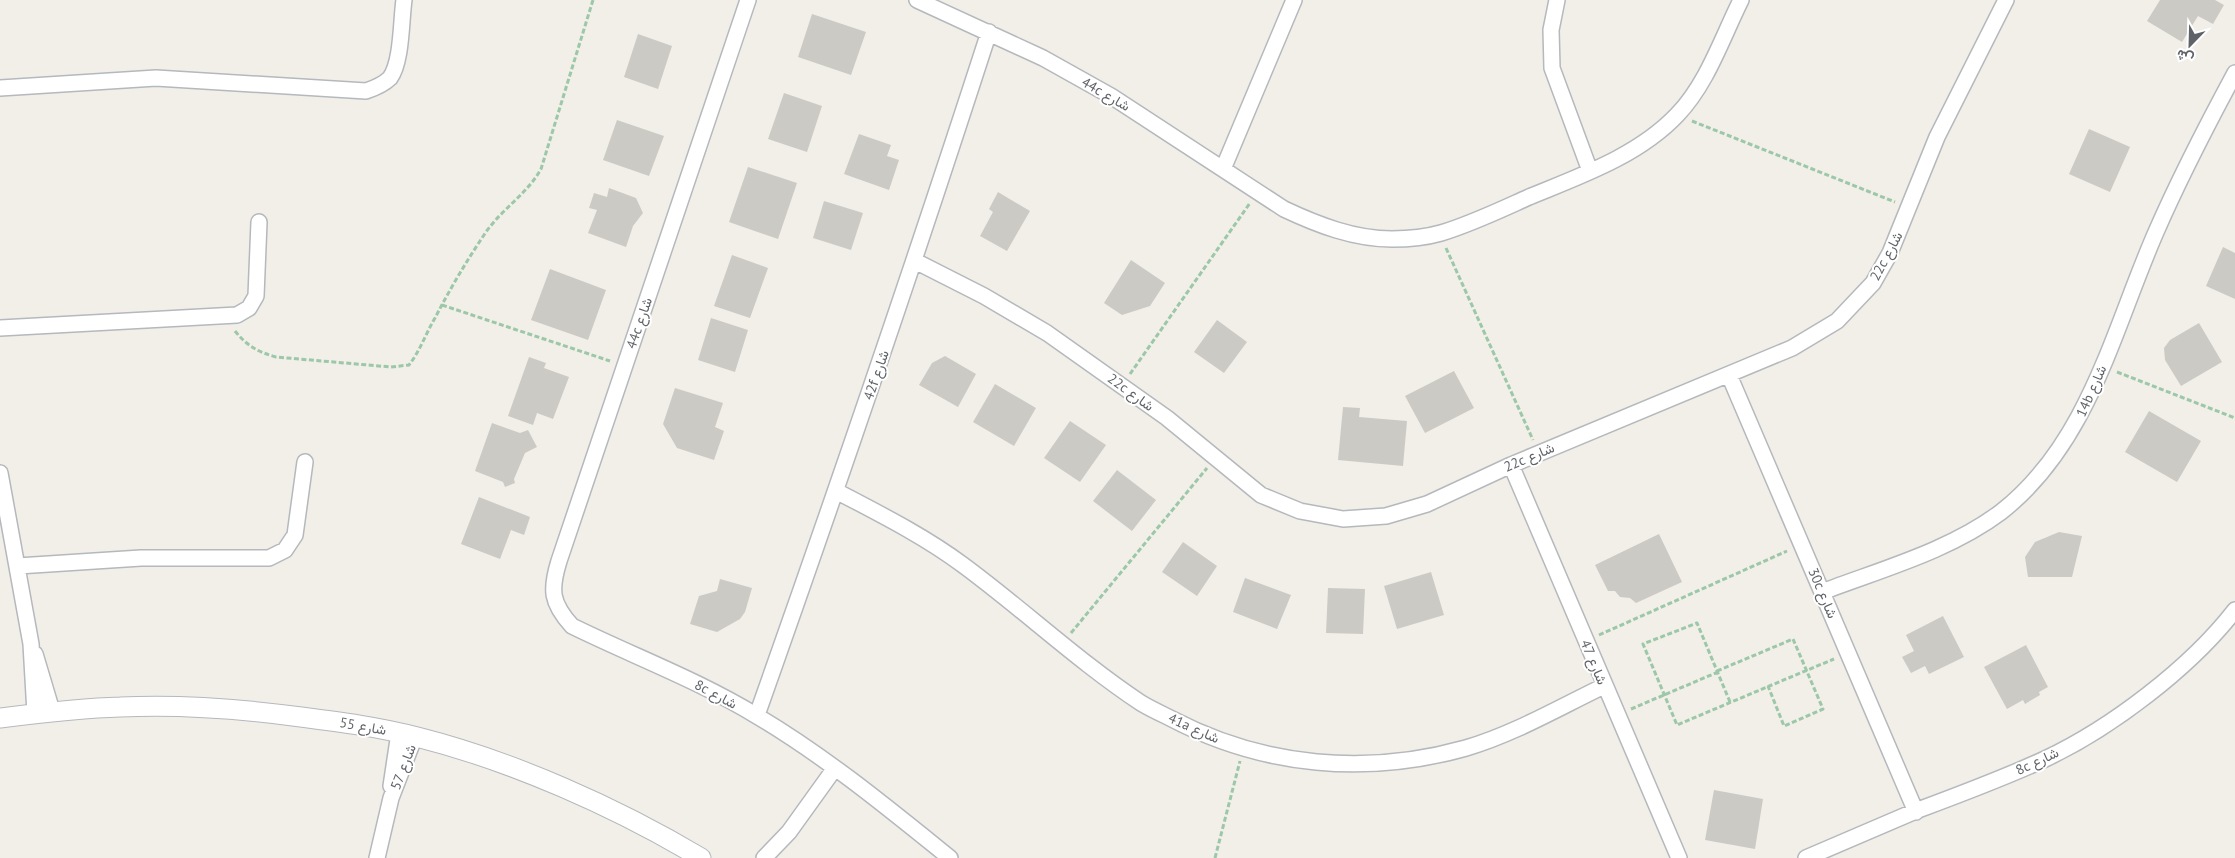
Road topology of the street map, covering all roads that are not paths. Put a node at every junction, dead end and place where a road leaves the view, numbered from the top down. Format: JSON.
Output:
{"nodes":[{"id":1,"x":404,"y":0,"type":"edge"},
{"id":2,"x":748,"y":0,"type":"edge"},
{"id":3,"x":917,"y":0,"type":"edge"},
{"id":4,"x":1294,"y":0,"type":"edge"},
{"id":5,"x":1557,"y":0,"type":"edge"},
{"id":6,"x":1741,"y":0,"type":"edge"},
{"id":7,"x":2006,"y":0,"type":"edge"},
{"id":8,"x":989,"y":32,"type":"junction"},
{"id":9,"x":2235,"y":73,"type":"edge"},
{"id":10,"x":0,"y":88,"type":"edge"},
{"id":11,"x":1223,"y":169,"type":"junction"},
{"id":12,"x":1590,"y":171,"type":"junction"},
{"id":13,"x":259,"y":222,"type":"dead end"},
{"id":14,"x":915,"y":260,"type":"junction"},
{"id":15,"x":0,"y":328,"type":"edge"},
{"id":16,"x":1729,"y":375,"type":"junction"},
{"id":17,"x":305,"y":462,"type":"dead end"},
{"id":18,"x":1511,"y":465,"type":"junction"},
{"id":19,"x":0,"y":474,"type":"edge"},
{"id":20,"x":836,"y":491,"type":"junction"},
{"id":21,"x":18,"y":566,"type":"junction"},
{"id":22,"x":1822,"y":592,"type":"junction"},
{"id":23,"x":2235,"y":610,"type":"edge"},
{"id":24,"x":588,"y":634,"type":"joint"},
{"id":25,"x":1604,"y":686,"type":"junction"},
{"id":26,"x":43,"y":712,"type":"junction"},
{"id":27,"x":757,"y":715,"type":"junction"},
{"id":28,"x":0,"y":718,"type":"edge"},
{"id":29,"x":407,"y":735,"type":"junction"},
{"id":30,"x":836,"y":768,"type":"junction"},
{"id":31,"x":1916,"y":812,"type":"junction"},
{"id":32,"x":789,"y":832,"type":"junction"},
{"id":33,"x":377,"y":858,"type":"edge"},
{"id":34,"x":700,"y":858,"type":"edge"},
{"id":35,"x":764,"y":858,"type":"edge"},
{"id":36,"x":777,"y":858,"type":"edge"},
{"id":37,"x":950,"y":858,"type":"edge"},
{"id":38,"x":1679,"y":858,"type":"edge"},
{"id":39,"x":1806,"y":858,"type":"edge"}],
"edges":[{"from":1,"to":10,"type":"street"},
{"from":2,"to":24,"type":"street","name":"44c شارع"},
{"from":3,"to":8,"type":"street","name":"44c شارع"},
{"from":4,"to":11,"type":"street"},
{"from":5,"to":12,"type":"street"},
{"from":6,"to":12,"type":"street","name":"44c شارع"},
{"from":7,"to":16,"type":"street","name":"22c شارع"},
{"from":8,"to":11,"type":"street","name":"44c شارع"},
{"from":8,"to":14,"type":"street","name":"42f شارع"},
{"from":9,"to":22,"type":"street","name":"14b شارع"},
{"from":11,"to":12,"type":"street","name":"44c شارع"},
{"from":13,"to":15,"type":"street"},
{"from":14,"to":18,"type":"street","name":"22c شارع"},
{"from":14,"to":20,"type":"street","name":"42f شارع"},
{"from":16,"to":18,"type":"street","name":"22c شارع"},
{"from":16,"to":22,"type":"street","name":"30c شارع"},
{"from":17,"to":21,"type":"street"},
{"from":18,"to":25,"type":"street","name":"شارع 47"},
{"from":19,"to":21,"type":"street"},
{"from":20,"to":25,"type":"street","name":"41a شارع"},
{"from":20,"to":27,"type":"street","name":"42f شارع"},
{"from":21,"to":26,"type":"street"},
{"from":22,"to":31,"type":"street","name":"30c شارع"},
{"from":23,"to":31,"type":"street","name":"8c شارع"},
{"from":24,"to":27,"type":"street","name":"8c شارع"},
{"from":25,"to":38,"type":"street","name":"شارع 47"},
{"from":26,"to":28,"type":"street","name":"شارع 55"},
{"from":26,"to":29,"type":"street","name":"شارع 55"},
{"from":27,"to":30,"type":"street","name":"8c شارع"},
{"from":29,"to":33,"type":"street","name":"شارع 57"},
{"from":29,"to":34,"type":"street","name":"شارع 55"},
{"from":30,"to":32,"type":"street"},
{"from":30,"to":37,"type":"street","name":"8c شارع"},
{"from":31,"to":39,"type":"street","name":"8c شارع"},
{"from":32,"to":35,"type":"street"},
{"from":32,"to":36,"type":"street"}]}
